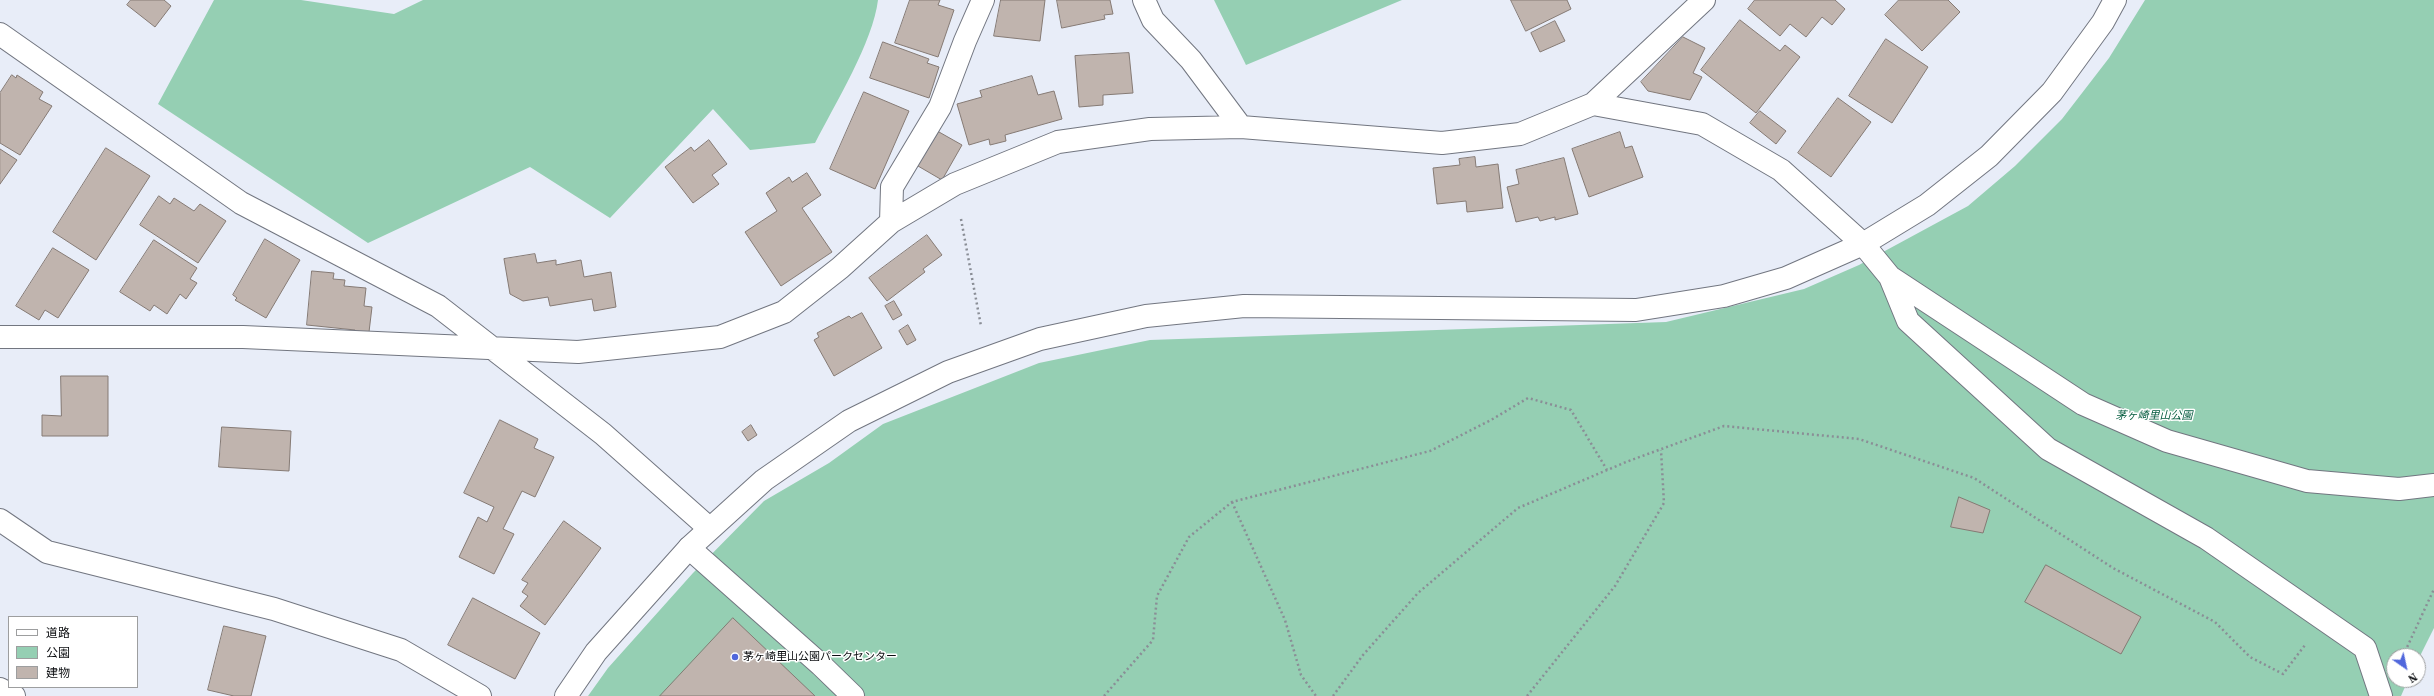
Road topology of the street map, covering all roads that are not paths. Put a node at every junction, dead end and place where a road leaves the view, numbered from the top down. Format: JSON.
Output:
{"nodes":[{"id":1,"x":983,"y":0,"type":"edge"},
{"id":2,"x":1144,"y":0,"type":"edge"},
{"id":3,"x":1704,"y":0,"type":"edge"},
{"id":4,"x":2115,"y":0,"type":"edge"},
{"id":5,"x":0,"y":34,"type":"edge"},
{"id":6,"x":1593,"y":104,"type":"junction"},
{"id":7,"x":1241,"y":127,"type":"junction"},
{"id":8,"x":892,"y":222,"type":"junction"},
{"id":9,"x":1863,"y":244,"type":"junction"},
{"id":10,"x":1890,"y":277,"type":"junction"},
{"id":11,"x":0,"y":337,"type":"edge"},
{"id":12,"x":495,"y":350,"type":"junction"},
{"id":13,"x":2434,"y":485,"type":"edge"},
{"id":14,"x":0,"y":520,"type":"edge"},
{"id":15,"x":709,"y":528,"type":"junction"},
{"id":16,"x":689,"y":548,"type":"junction"},
{"id":17,"x":0,"y":688,"type":"edge"},
{"id":18,"x":14,"y":696,"type":"edge"},
{"id":19,"x":480,"y":696,"type":"edge"},
{"id":20,"x":566,"y":696,"type":"edge"},
{"id":21,"x":853,"y":696,"type":"edge"},
{"id":22,"x":2381,"y":696,"type":"edge"}],
"edges":[{"from":1,"to":8,"type":"street"},
{"from":2,"to":7,"type":"street"},
{"from":3,"to":6,"type":"street"},
{"from":4,"to":9,"type":"street"},
{"from":5,"to":12,"type":"street"},
{"from":6,"to":7,"type":"street"},
{"from":6,"to":9,"type":"street"},
{"from":7,"to":8,"type":"street"},
{"from":8,"to":12,"type":"street"},
{"from":9,"to":10,"type":"street"},
{"from":9,"to":15,"type":"street"},
{"from":10,"to":13,"type":"street"},
{"from":10,"to":22,"type":"street"},
{"from":11,"to":12,"type":"street"},
{"from":12,"to":15,"type":"street"},
{"from":14,"to":19,"type":"street"},
{"from":15,"to":16,"type":"street"},
{"from":16,"to":20,"type":"street"},
{"from":16,"to":21,"type":"street"},
{"from":17,"to":18,"type":"street"}]}
